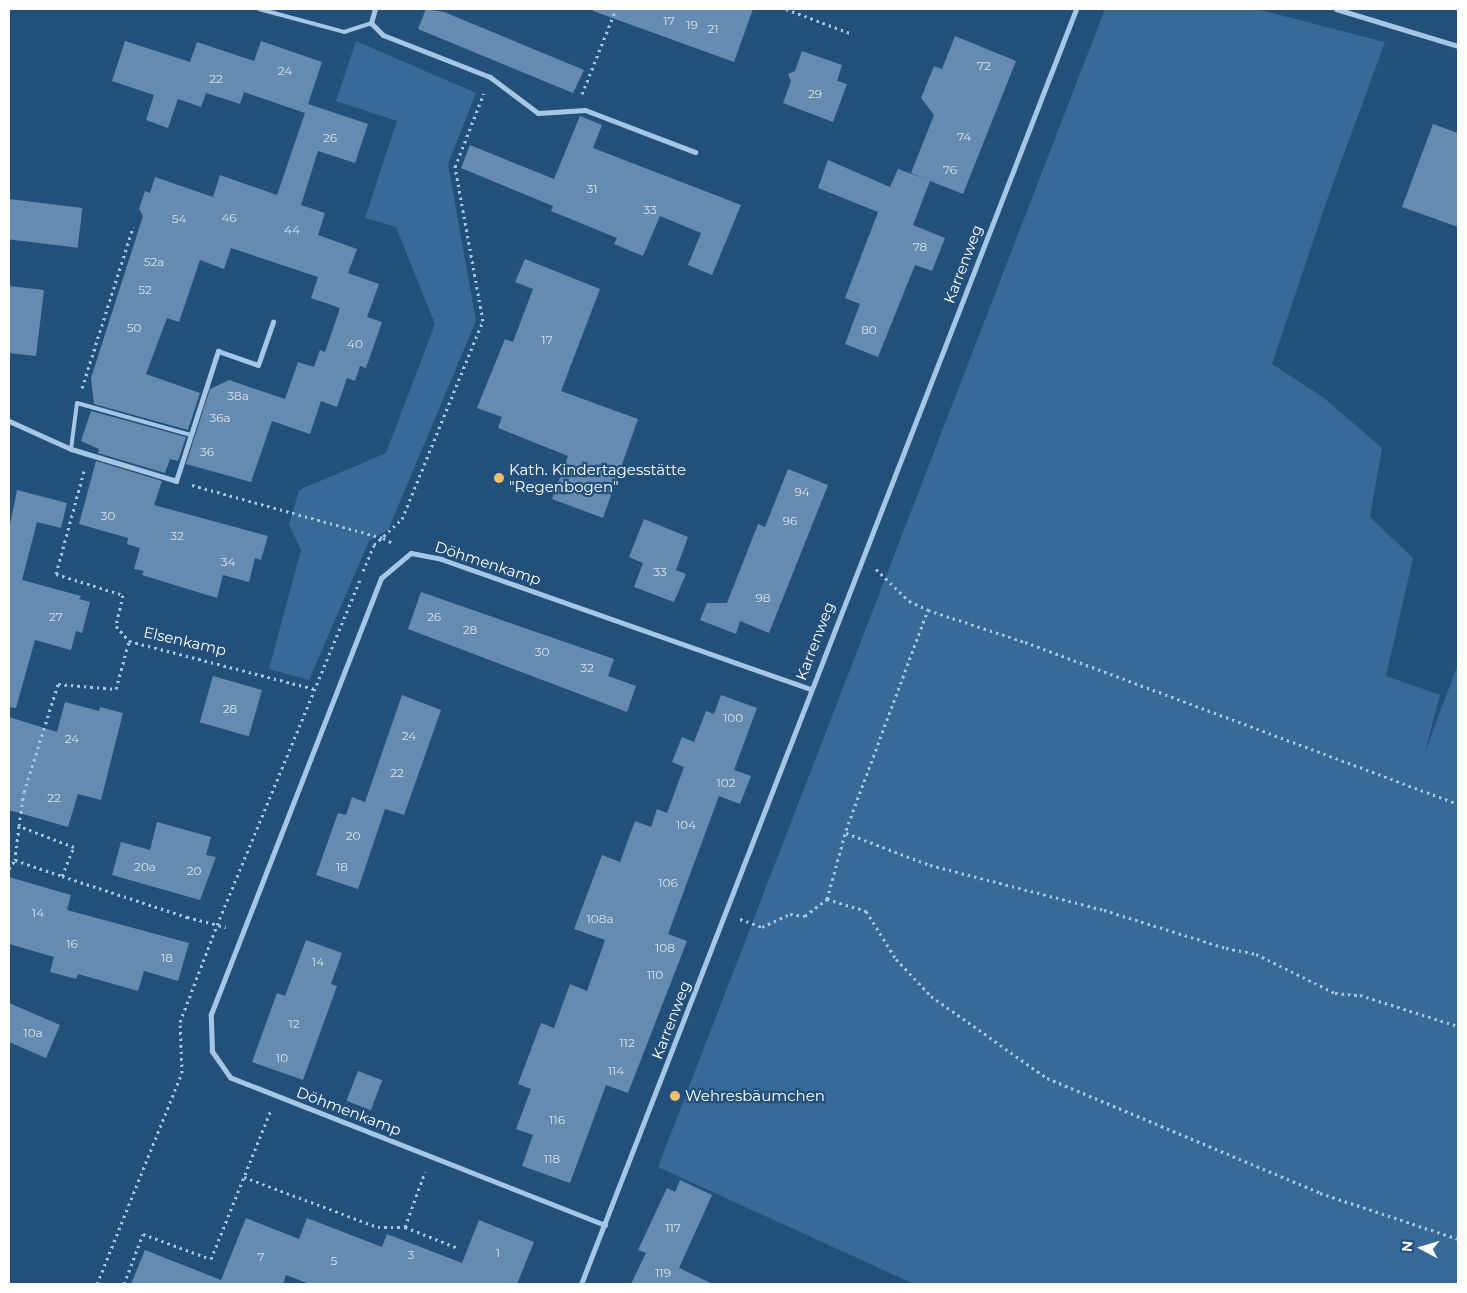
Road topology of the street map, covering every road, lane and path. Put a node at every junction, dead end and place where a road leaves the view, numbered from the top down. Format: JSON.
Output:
{"nodes":[{"id":1,"x":259,"y":9,"type":"edge"},
{"id":2,"x":374,"y":9,"type":"edge"},
{"id":3,"x":616,"y":9,"type":"edge"},
{"id":4,"x":786,"y":9,"type":"edge"},
{"id":5,"x":1076,"y":9,"type":"edge"},
{"id":6,"x":1336,"y":9,"type":"edge"},
{"id":7,"x":371,"y":23,"type":"junction"},
{"id":8,"x":850,"y":33,"type":"dead end"},
{"id":9,"x":1458,"y":46,"type":"edge"},
{"id":10,"x":490,"y":77,"type":"junction"},
{"id":11,"x":581,"y":97,"type":"dead end"},
{"id":12,"x":695,"y":152,"type":"dead end"},
{"id":13,"x":133,"y":227,"type":"dead end"},
{"id":14,"x":272,"y":322,"type":"dead end"},
{"id":15,"x":77,"y":403,"type":"junction"},
{"id":16,"x":9,"y":421,"type":"edge"},
{"id":17,"x":192,"y":435,"type":"junction"},
{"id":18,"x":71,"y":449,"type":"junction"},
{"id":19,"x":89,"y":455,"type":"junction"},
{"id":20,"x":176,"y":481,"type":"junction"},
{"id":21,"x":383,"y":538,"type":"junction"},
{"id":22,"x":411,"y":553,"type":"junction"},
{"id":23,"x":862,"y":556,"type":"junction"},
{"id":24,"x":928,"y":610,"type":"junction"},
{"id":25,"x":129,"y":641,"type":"junction"},
{"id":26,"x":313,"y":688,"type":"junction"},
{"id":27,"x":811,"y":689,"type":"junction"},
{"id":28,"x":337,"y":696,"type":"junction"},
{"id":29,"x":1458,"y":804,"type":"edge"},
{"id":30,"x":19,"y":826,"type":"junction"},
{"id":31,"x":846,"y":833,"type":"junction"},
{"id":32,"x":15,"y":860,"type":"junction"},
{"id":33,"x":9,"y":869,"type":"edge"},
{"id":34,"x":62,"y":876,"type":"junction"},
{"id":35,"x":827,"y":899,"type":"junction"},
{"id":36,"x":725,"y":914,"type":"junction"},
{"id":37,"x":217,"y":925,"type":"junction"},
{"id":38,"x":244,"y":931,"type":"junction"},
{"id":39,"x":1458,"y":1026,"type":"edge"},
{"id":40,"x":276,"y":1096,"type":"junction"},
{"id":41,"x":431,"y":1156,"type":"junction"},
{"id":42,"x":244,"y":1177,"type":"junction"},
{"id":43,"x":605,"y":1225,"type":"junction"},
{"id":44,"x":405,"y":1227,"type":"junction"},
{"id":45,"x":1458,"y":1239,"type":"edge"},
{"id":46,"x":458,"y":1248,"type":"dead end"},
{"id":47,"x":97,"y":1284,"type":"edge"},
{"id":48,"x":124,"y":1284,"type":"edge"},
{"id":49,"x":581,"y":1284,"type":"edge"}],
"edges":[{"from":1,"to":7,"type":"lane"},
{"from":2,"to":7,"type":"street"},
{"from":3,"to":11,"type":"path"},
{"from":4,"to":8,"type":"path"},
{"from":5,"to":23,"type":"street","name":"Karrenweg"},
{"from":6,"to":9,"type":"street"},
{"from":7,"to":10,"type":"street"},
{"from":10,"to":12,"type":"street"},
{"from":10,"to":21,"type":"path"},
{"from":13,"to":15,"type":"path"},
{"from":14,"to":17,"type":"street"},
{"from":15,"to":17,"type":"lane"},
{"from":15,"to":18,"type":"lane"},
{"from":16,"to":18,"type":"street"},
{"from":17,"to":20,"type":"street"},
{"from":18,"to":19,"type":"street"},
{"from":19,"to":20,"type":"street"},
{"from":19,"to":25,"type":"path"},
{"from":20,"to":21,"type":"path"},
{"from":21,"to":22,"type":"path"},
{"from":21,"to":26,"type":"path"},
{"from":22,"to":27,"type":"street","name":"Döhmenkamp"},
{"from":22,"to":28,"type":"street","name":"Döhmenkamp"},
{"from":23,"to":24,"type":"path"},
{"from":23,"to":27,"type":"street","name":"Karrenweg"},
{"from":24,"to":29,"type":"path"},
{"from":24,"to":31,"type":"path"},
{"from":25,"to":26,"type":"path","name":"Elsenkamp"},
{"from":25,"to":30,"type":"path","name":"Elsenkamp"},
{"from":26,"to":28,"type":"path","name":"Elsenkamp"},
{"from":26,"to":37,"type":"path"},
{"from":27,"to":36,"type":"street","name":"Karrenweg"},
{"from":28,"to":38,"type":"street","name":"Döhmenkamp"},
{"from":30,"to":32,"type":"path","name":"Elsenkamp"},
{"from":30,"to":34,"type":"path"},
{"from":31,"to":35,"type":"path"},
{"from":31,"to":39,"type":"path"},
{"from":32,"to":33,"type":"path"},
{"from":32,"to":34,"type":"path"},
{"from":34,"to":37,"type":"path"},
{"from":35,"to":36,"type":"path"},
{"from":35,"to":45,"type":"path"},
{"from":36,"to":43,"type":"street","name":"Karrenweg"},
{"from":37,"to":38,"type":"path"},
{"from":37,"to":47,"type":"path"},
{"from":38,"to":40,"type":"street","name":"Döhmenkamp"},
{"from":40,"to":41,"type":"street","name":"Döhmenkamp"},
{"from":40,"to":42,"type":"path"},
{"from":41,"to":43,"type":"street","name":"Döhmenkamp"},
{"from":41,"to":44,"type":"path"},
{"from":42,"to":44,"type":"path"},
{"from":42,"to":48,"type":"path"},
{"from":43,"to":49,"type":"street","name":"Karrenweg"},
{"from":44,"to":46,"type":"path"}]}
